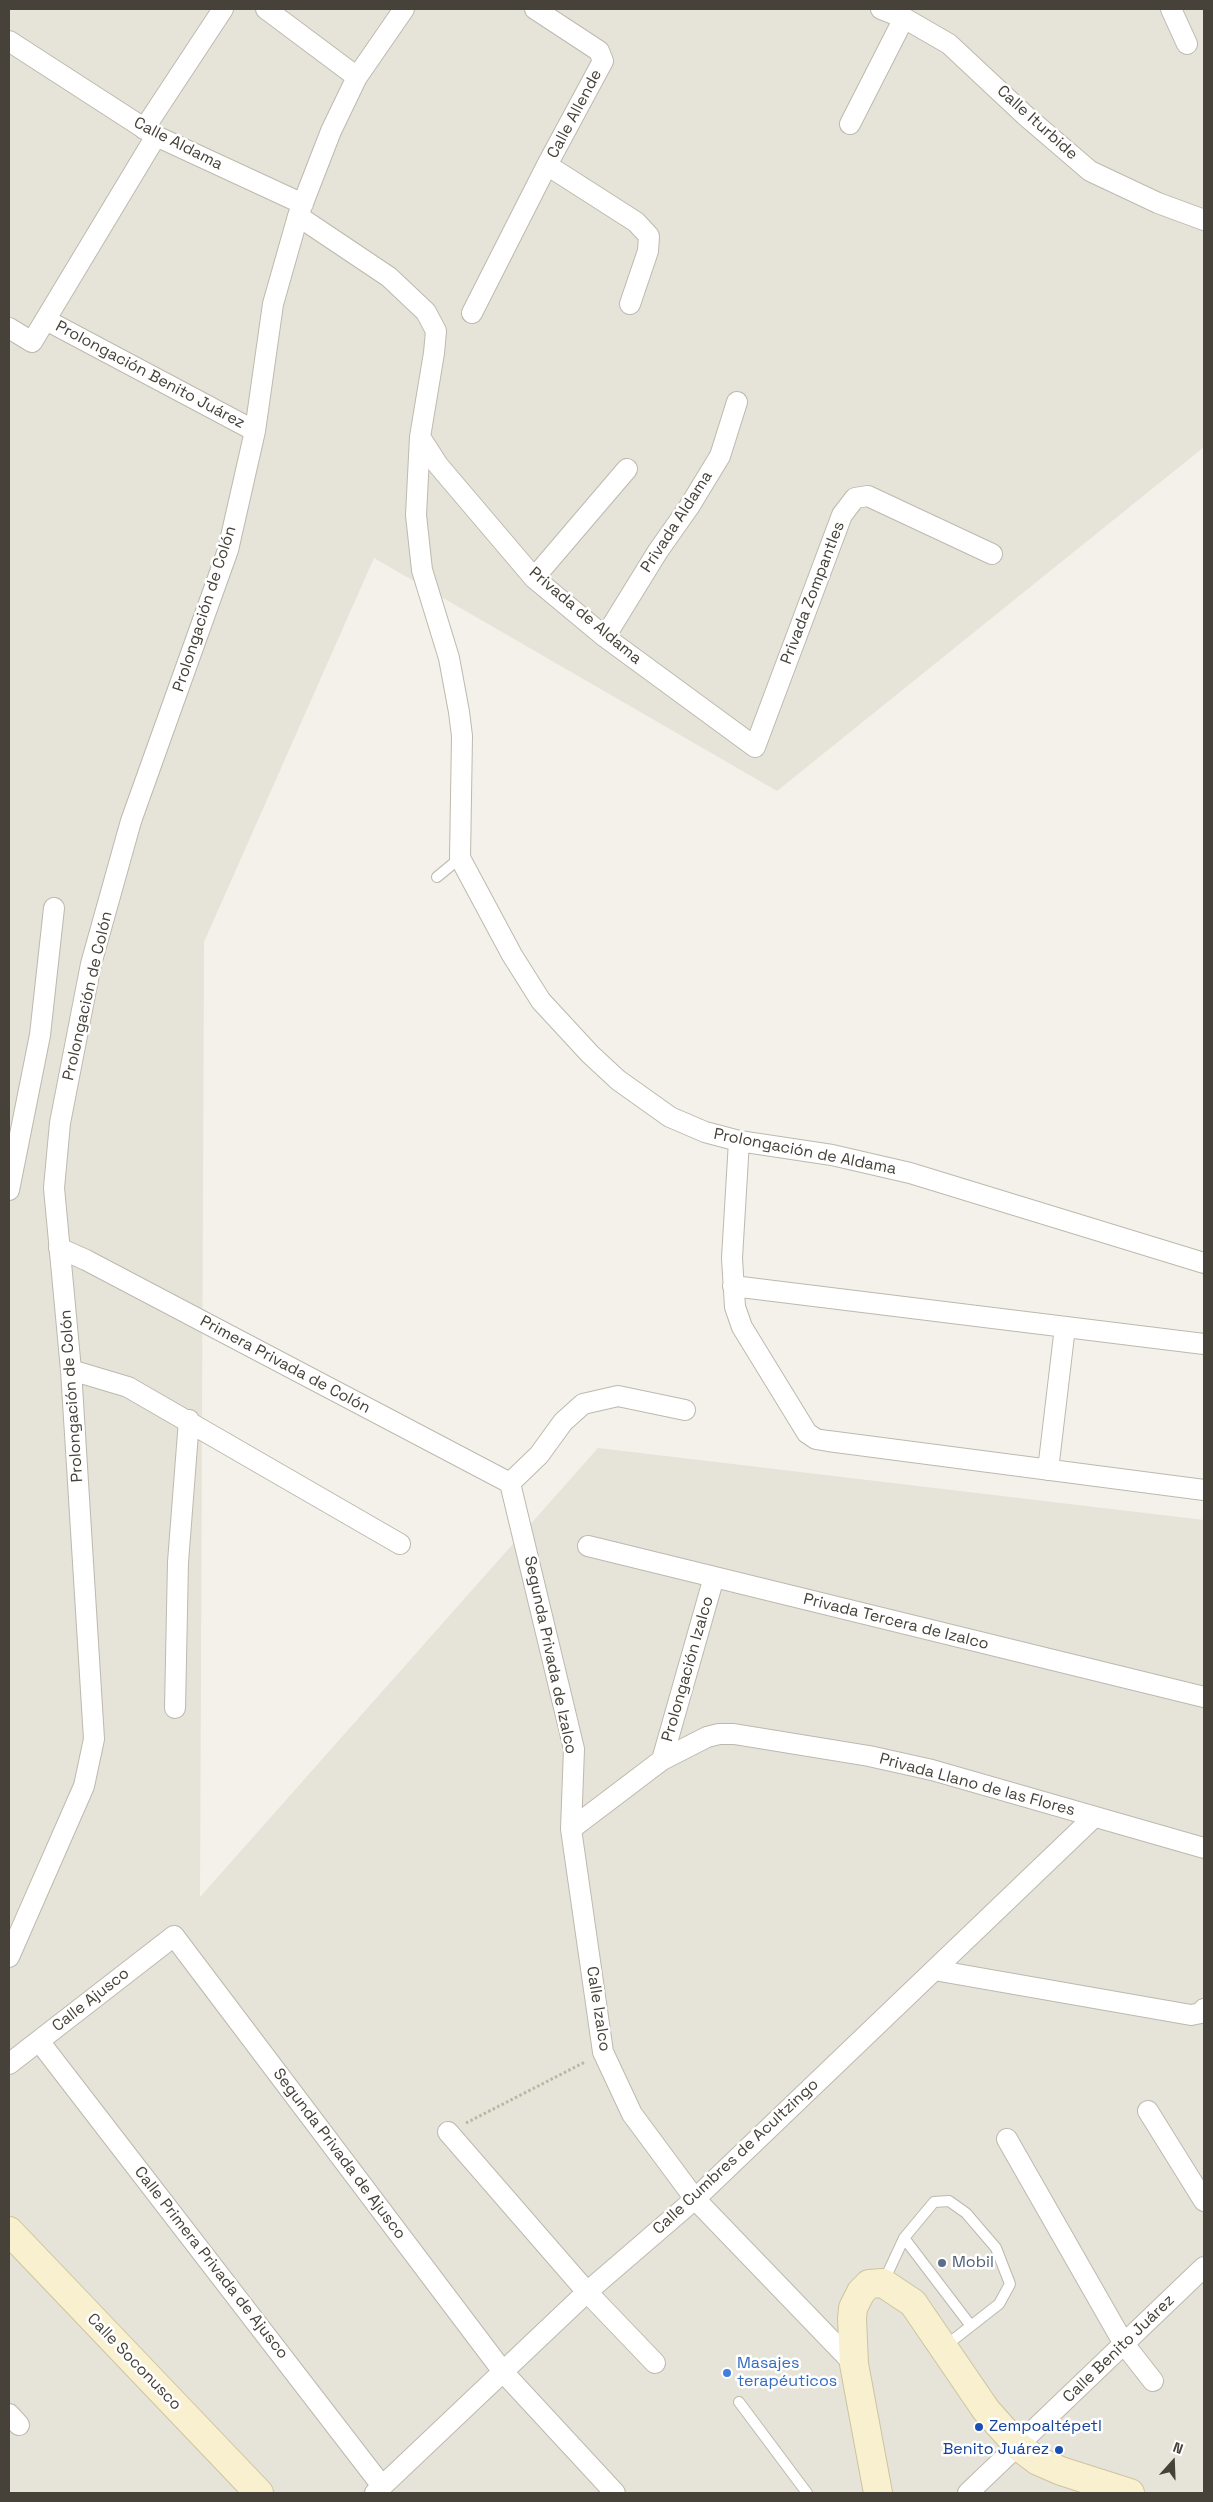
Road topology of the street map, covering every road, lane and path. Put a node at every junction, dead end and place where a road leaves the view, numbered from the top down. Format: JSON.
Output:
{"nodes":[{"id":1,"x":223,"y":9,"type":"edge"},
{"id":2,"x":266,"y":9,"type":"edge"},
{"id":3,"x":404,"y":9,"type":"edge"},
{"id":4,"x":534,"y":9,"type":"edge"},
{"id":5,"x":881,"y":9,"type":"edge"},
{"id":6,"x":1171,"y":9,"type":"edge"},
{"id":7,"x":904,"y":18,"type":"junction"},
{"id":8,"x":9,"y":40,"type":"edge"},
{"id":9,"x":1187,"y":44,"type":"dead end"},
{"id":10,"x":357,"y":78,"type":"junction"},
{"id":11,"x":850,"y":124,"type":"dead end"},
{"id":12,"x":150,"y":133,"type":"junction"},
{"id":13,"x":547,"y":165,"type":"junction"},
{"id":14,"x":300,"y":210,"type":"junction"},
{"id":15,"x":1204,"y":220,"type":"edge"},
{"id":16,"x":630,"y":304,"type":"dead end"},
{"id":17,"x":472,"y":313,"type":"dead end"},
{"id":18,"x":46,"y":320,"type":"junction"},
{"id":19,"x":9,"y":328,"type":"edge"},
{"id":20,"x":737,"y":402,"type":"dead end"},
{"id":21,"x":255,"y":431,"type":"junction"},
{"id":22,"x":420,"y":438,"type":"junction"},
{"id":23,"x":627,"y":469,"type":"dead end"},
{"id":24,"x":992,"y":554,"type":"dead end"},
{"id":25,"x":534,"y":578,"type":"junction"},
{"id":26,"x":605,"y":637,"type":"junction"},
{"id":27,"x":755,"y":747,"type":"joint"},
{"id":28,"x":460,"y":858,"type":"junction"},
{"id":29,"x":437,"y":877,"type":"dead end"},
{"id":30,"x":54,"y":908,"type":"dead end"},
{"id":31,"x":15,"y":1130,"type":"edge"},
{"id":32,"x":739,"y":1141,"type":"junction"},
{"id":33,"x":9,"y":1190,"type":"edge"},
{"id":34,"x":59,"y":1248,"type":"junction"},
{"id":35,"x":1204,"y":1263,"type":"edge"},
{"id":36,"x":733,"y":1286,"type":"junction"},
{"id":37,"x":1064,"y":1327,"type":"junction"},
{"id":38,"x":1204,"y":1344,"type":"edge"},
{"id":39,"x":71,"y":1370,"type":"junction"},
{"id":40,"x":685,"y":1410,"type":"dead end"},
{"id":41,"x":189,"y":1420,"type":"junction"},
{"id":42,"x":1048,"y":1470,"type":"junction"},
{"id":43,"x":510,"y":1483,"type":"junction"},
{"id":44,"x":1204,"y":1490,"type":"edge"},
{"id":45,"x":400,"y":1544,"type":"dead end"},
{"id":46,"x":588,"y":1546,"type":"dead end"},
{"id":47,"x":714,"y":1577,"type":"junction"},
{"id":48,"x":1204,"y":1697,"type":"edge"},
{"id":49,"x":175,"y":1708,"type":"dead end"},
{"id":50,"x":662,"y":1760,"type":"junction"},
{"id":51,"x":1094,"y":1817,"type":"junction"},
{"id":52,"x":571,"y":1829,"type":"junction"},
{"id":53,"x":1204,"y":1848,"type":"edge"},
{"id":54,"x":174,"y":1936,"type":"joint"},
{"id":55,"x":9,"y":1958,"type":"edge"},
{"id":56,"x":934,"y":1970,"type":"junction"},
{"id":57,"x":1204,"y":2009,"type":"edge"},
{"id":58,"x":39,"y":2041,"type":"junction"},
{"id":59,"x":603,"y":2052,"type":"junction"},
{"id":60,"x":9,"y":2064,"type":"edge"},
{"id":61,"x":1148,"y":2111,"type":"dead end"},
{"id":62,"x":448,"y":2132,"type":"joint"},
{"id":63,"x":1007,"y":2139,"type":"dead end"},
{"id":64,"x":695,"y":2199,"type":"junction"},
{"id":65,"x":1204,"y":2201,"type":"edge"},
{"id":66,"x":9,"y":2231,"type":"edge"},
{"id":67,"x":904,"y":2238,"type":"junction"},
{"id":68,"x":1204,"y":2267,"type":"edge"},
{"id":69,"x":883,"y":2283,"type":"junction"},
{"id":70,"x":587,"y":2292,"type":"junction"},
{"id":71,"x":971,"y":2326,"type":"junction"},
{"id":72,"x":1124,"y":2344,"type":"junction"},
{"id":73,"x":943,"y":2348,"type":"junction"},
{"id":74,"x":655,"y":2363,"type":"dead end"},
{"id":75,"x":854,"y":2364,"type":"junction"},
{"id":76,"x":504,"y":2373,"type":"junction"},
{"id":77,"x":1153,"y":2381,"type":"dead end"},
{"id":78,"x":739,"y":2402,"type":"dead end"},
{"id":79,"x":1018,"y":2446,"type":"junction"},
{"id":80,"x":378,"y":2489,"type":"edge"},
{"id":81,"x":259,"y":2493,"type":"edge"},
{"id":82,"x":615,"y":2493,"type":"edge"},
{"id":83,"x":807,"y":2493,"type":"edge"},
{"id":84,"x":878,"y":2493,"type":"edge"},
{"id":85,"x":968,"y":2493,"type":"edge"},
{"id":86,"x":1130,"y":2493,"type":"edge"}],
"edges":[{"from":1,"to":12,"type":"street"},
{"from":2,"to":10,"type":"street"},
{"from":3,"to":10,"type":"street","name":"Prolongación de Colón"},
{"from":4,"to":13,"type":"street","name":"Calle Allende"},
{"from":5,"to":7,"type":"street","name":"Calle Iturbide"},
{"from":6,"to":9,"type":"street"},
{"from":7,"to":11,"type":"street"},
{"from":7,"to":15,"type":"street","name":"Calle Iturbide"},
{"from":8,"to":12,"type":"street","name":"Calle Aldama"},
{"from":10,"to":14,"type":"street","name":"Prolongación de Colón"},
{"from":12,"to":14,"type":"street","name":"Calle Aldama"},
{"from":12,"to":18,"type":"street"},
{"from":13,"to":16,"type":"street"},
{"from":13,"to":17,"type":"street"},
{"from":14,"to":21,"type":"street","name":"Prolongación de Colón"},
{"from":14,"to":22,"type":"street","name":"Prolongación de Aldama"},
{"from":18,"to":19,"type":"street"},
{"from":18,"to":21,"type":"street","name":"Prolongación Benito Juárez"},
{"from":20,"to":26,"type":"street","name":"Privada Aldama"},
{"from":21,"to":34,"type":"street","name":"Prolongación de Colón"},
{"from":22,"to":25,"type":"street","name":"Privada de Aldama"},
{"from":22,"to":28,"type":"street","name":"Prolongación de Aldama"},
{"from":23,"to":25,"type":"street"},
{"from":24,"to":27,"type":"street","name":"Privada Zompantles"},
{"from":25,"to":26,"type":"street","name":"Privada de Aldama"},
{"from":26,"to":27,"type":"street","name":"Privada de Aldama"},
{"from":28,"to":29,"type":"lane"},
{"from":28,"to":32,"type":"street","name":"Prolongación de Aldama"},
{"from":30,"to":31,"type":"street"},
{"from":31,"to":33,"type":"street"},
{"from":32,"to":35,"type":"street","name":"Prolongación de Aldama"},
{"from":32,"to":36,"type":"street"},
{"from":34,"to":39,"type":"street","name":"Prolongación de Colón"},
{"from":34,"to":43,"type":"street","name":"Primera Privada de Colón"},
{"from":36,"to":37,"type":"street"},
{"from":36,"to":42,"type":"street"},
{"from":37,"to":38,"type":"street"},
{"from":37,"to":42,"type":"street"},
{"from":39,"to":41,"type":"street"},
{"from":39,"to":55,"type":"street","name":"Prolongación de Colón"},
{"from":40,"to":43,"type":"street"},
{"from":41,"to":45,"type":"street"},
{"from":41,"to":49,"type":"street"},
{"from":42,"to":44,"type":"street"},
{"from":43,"to":52,"type":"street","name":"Segunda Privada de Izalco"},
{"from":46,"to":47,"type":"street","name":"Privada Tercera de Izalco"},
{"from":47,"to":48,"type":"street","name":"Privada Tercera de Izalco"},
{"from":47,"to":50,"type":"street","name":"Prolongación Izalco"},
{"from":50,"to":51,"type":"street","name":"Privada Llano de las Flores"},
{"from":50,"to":52,"type":"street"},
{"from":51,"to":53,"type":"street","name":"Privada Llano de las Flores"},
{"from":51,"to":56,"type":"street","name":"Calle Cumbres de Acultzingo"},
{"from":52,"to":59,"type":"street","name":"Calle Izalco"},
{"from":54,"to":58,"type":"street","name":"Calle Ajusco"},
{"from":54,"to":76,"type":"street","name":"Segunda Privada de Ajusco"},
{"from":56,"to":57,"type":"street"},
{"from":56,"to":64,"type":"street","name":"Calle Cumbres de Acultzingo"},
{"from":58,"to":60,"type":"street","name":"Calle Ajusco"},
{"from":58,"to":80,"type":"street","name":"Calle Primera Privada de Ajusco"},
{"from":59,"to":62,"type":"path"},
{"from":59,"to":64,"type":"street","name":"Calle Izalco"},
{"from":61,"to":65,"type":"street"},
{"from":62,"to":70,"type":"street"},
{"from":63,"to":72,"type":"street"},
{"from":64,"to":70,"type":"street","name":"Calle Cumbres de Acultzingo"},
{"from":64,"to":75,"type":"street","name":"Calle Izalco"},
{"from":66,"to":81,"type":"main road","name":"Calle Soconusco"},
{"from":67,"to":69,"type":"lane"},
{"from":67,"to":71,"type":"lane"},
{"from":67,"to":71,"type":"lane"},
{"from":68,"to":72,"type":"street","name":"Calle Benito Juárez"},
{"from":69,"to":73,"type":"main road"},
{"from":69,"to":75,"type":"main road"},
{"from":70,"to":74,"type":"street"},
{"from":70,"to":76,"type":"street","name":"Calle Cumbres de Acultzingo"},
{"from":71,"to":73,"type":"lane"},
{"from":72,"to":77,"type":"street"},
{"from":72,"to":79,"type":"street","name":"Calle Benito Juárez"},
{"from":73,"to":79,"type":"main road"},
{"from":75,"to":84,"type":"main road"},
{"from":76,"to":80,"type":"street","name":"Calle Cumbres de Acultzingo"},
{"from":76,"to":82,"type":"street","name":"Segunda Privada de Ajusco"},
{"from":78,"to":83,"type":"lane"},
{"from":79,"to":85,"type":"street","name":"Calle Benito Juárez"},
{"from":79,"to":86,"type":"main road"}]}
